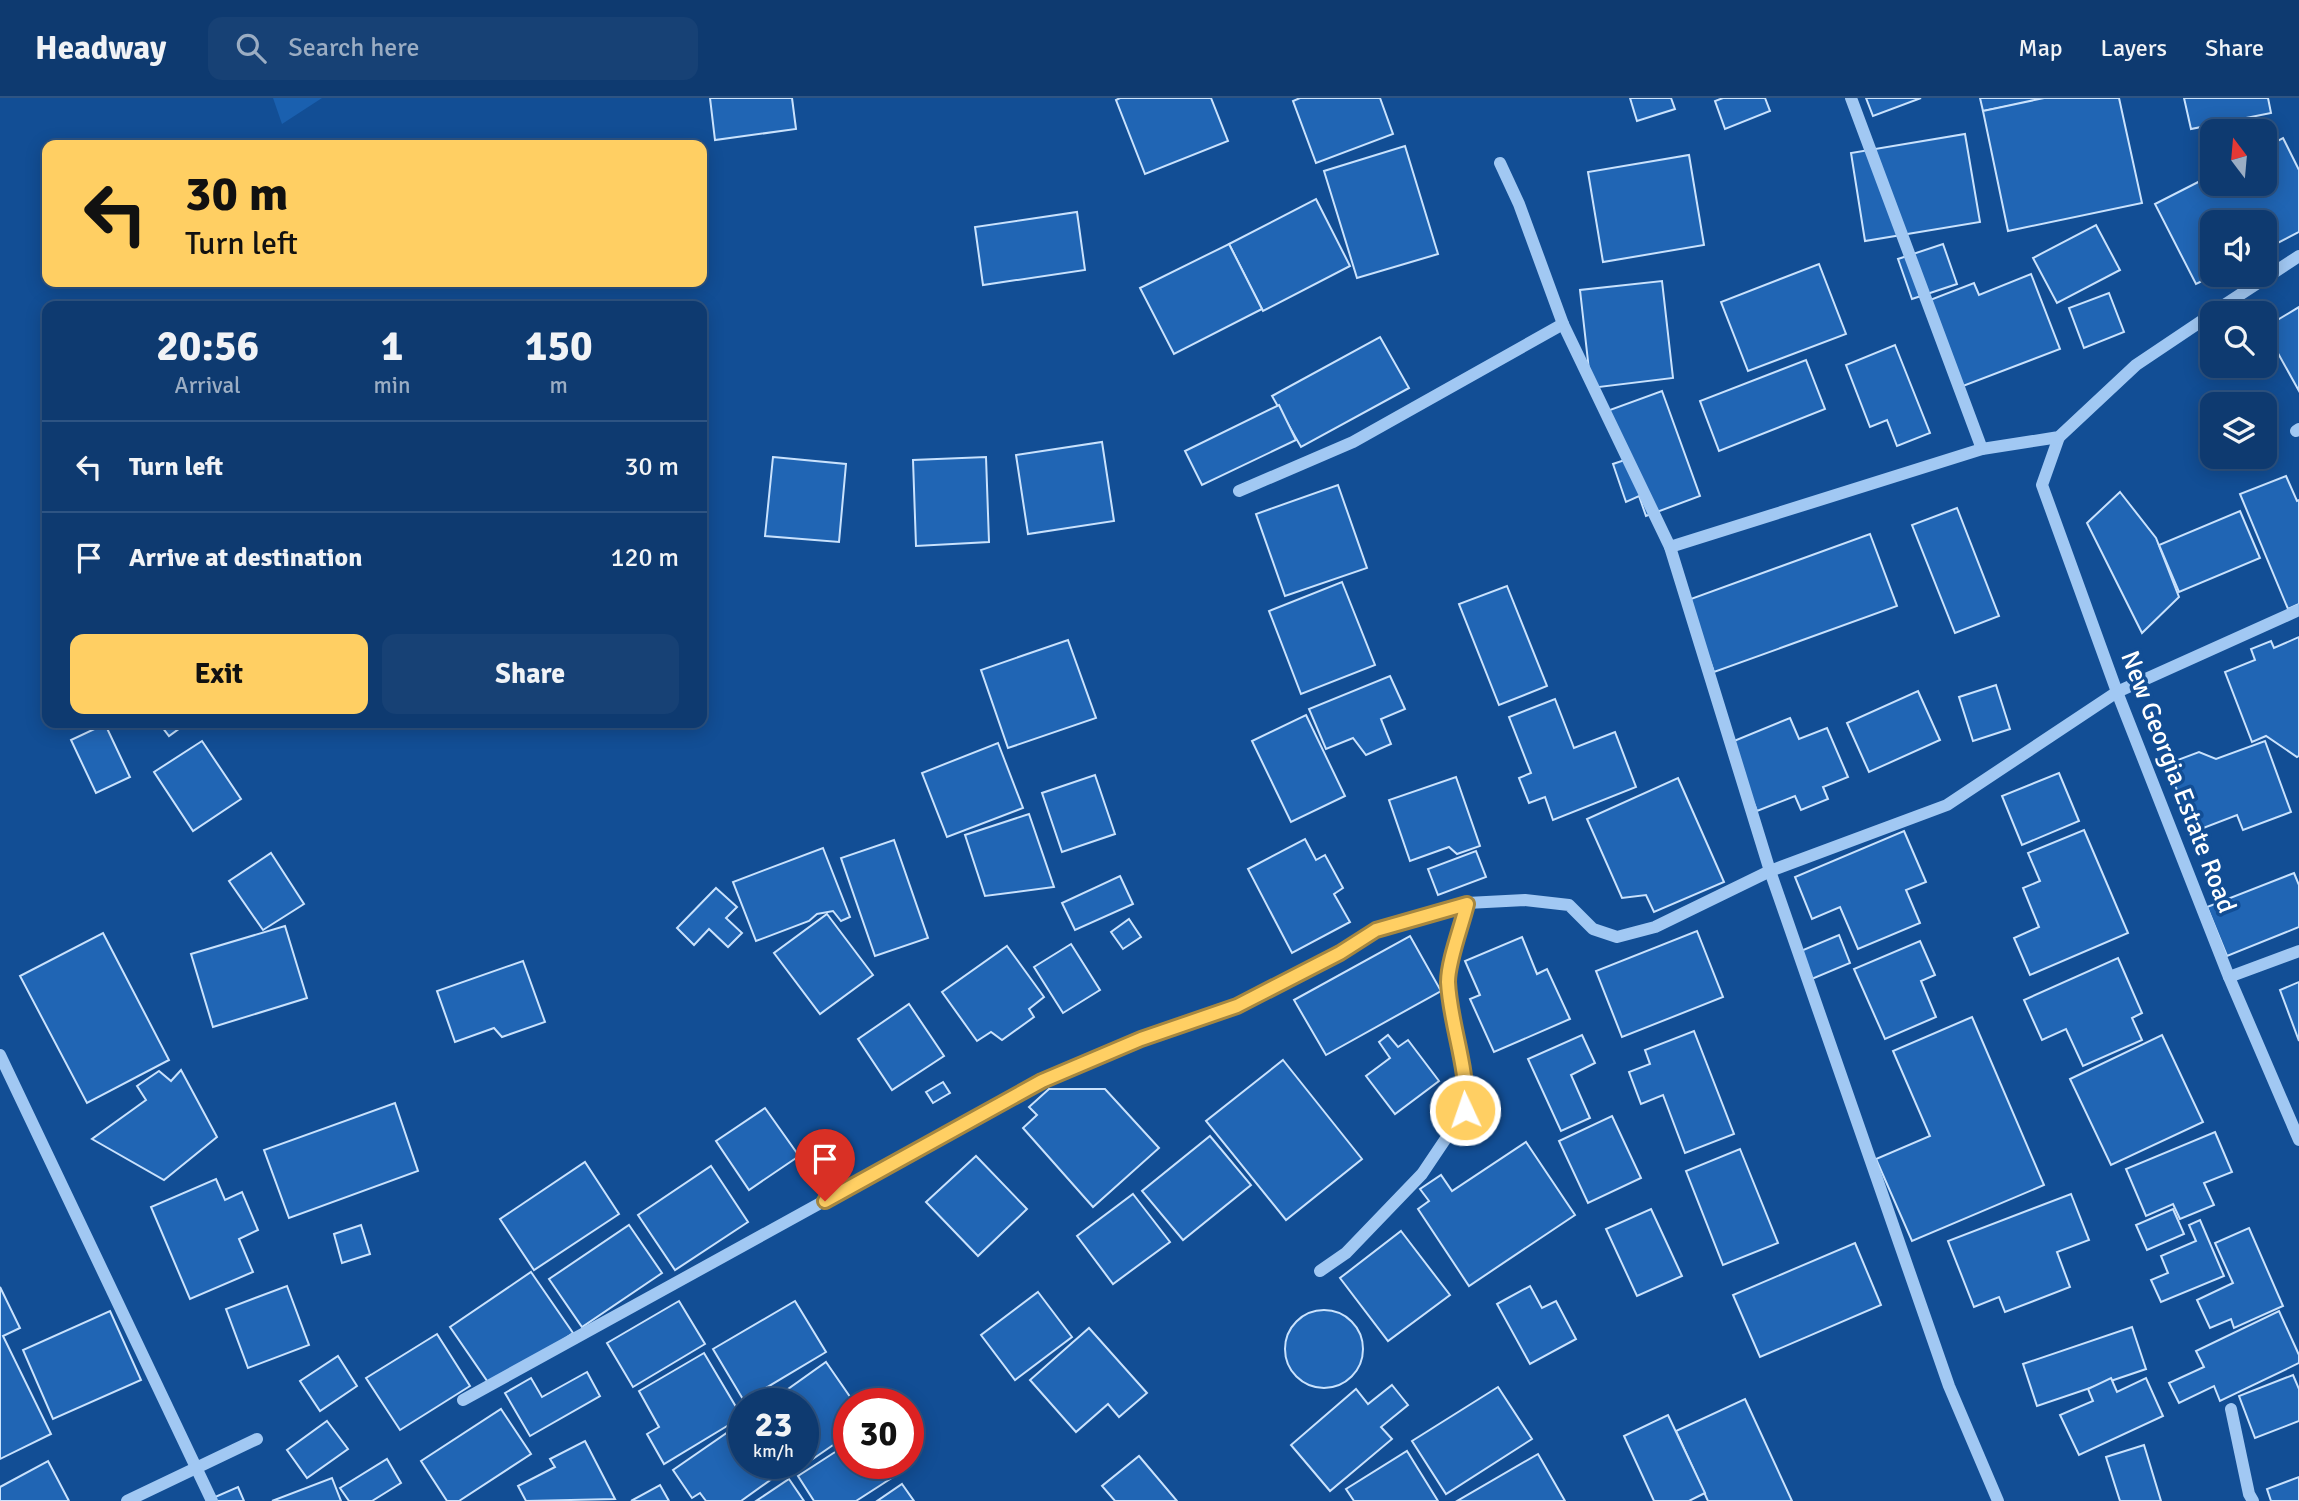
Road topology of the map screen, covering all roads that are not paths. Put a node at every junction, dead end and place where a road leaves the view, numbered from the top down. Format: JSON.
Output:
{"nodes":[{"id":1,"x":1851,"y":98,"type":"edge"},
{"id":2,"x":1500,"y":163,"type":"dead end"},
{"id":3,"x":2299,"y":256,"type":"edge"},
{"id":4,"x":2230,"y":301,"type":"edge"},
{"id":5,"x":2200,"y":321,"type":"edge"},
{"id":6,"x":1563,"y":324,"type":"junction"},
{"id":7,"x":2059,"y":437,"type":"junction"},
{"id":8,"x":1982,"y":449,"type":"junction"},
{"id":9,"x":1239,"y":491,"type":"dead end"},
{"id":10,"x":1670,"y":547,"type":"junction"},
{"id":11,"x":2299,"y":610,"type":"edge"},
{"id":12,"x":2117,"y":692,"type":"junction"},
{"id":13,"x":1770,"y":871,"type":"junction"},
{"id":14,"x":1467,"y":904,"type":"junction"},
{"id":15,"x":2299,"y":951,"type":"edge"},
{"id":16,"x":2230,"y":977,"type":"junction"},
{"id":17,"x":0,"y":1055,"type":"edge"},
{"id":18,"x":2296,"y":1126,"type":"edge"},
{"id":19,"x":2299,"y":1140,"type":"edge"},
{"id":20,"x":1321,"y":1271,"type":"dead end"},
{"id":21,"x":463,"y":1400,"type":"dead end"},
{"id":22,"x":2231,"y":1409,"type":"dead end"},
{"id":23,"x":257,"y":1439,"type":"dead end"},
{"id":24,"x":196,"y":1468,"type":"junction"},
{"id":25,"x":127,"y":1501,"type":"edge"},
{"id":26,"x":212,"y":1501,"type":"edge"},
{"id":27,"x":1998,"y":1501,"type":"edge"},
{"id":28,"x":2253,"y":1501,"type":"edge"}],
"edges":[{"from":1,"to":8,"type":"street"},
{"from":2,"to":6,"type":"street"},
{"from":3,"to":4,"type":"street"},
{"from":5,"to":7,"type":"street"},
{"from":6,"to":9,"type":"street"},
{"from":6,"to":10,"type":"street"},
{"from":7,"to":8,"type":"street"},
{"from":7,"to":12,"type":"street","name":"New Georgia Estate Road"},
{"from":8,"to":10,"type":"street"},
{"from":10,"to":13,"type":"street"},
{"from":11,"to":12,"type":"street"},
{"from":12,"to":13,"type":"street"},
{"from":12,"to":16,"type":"street","name":"New Georgia Estate Road"},
{"from":13,"to":14,"type":"street"},
{"from":13,"to":27,"type":"street"},
{"from":14,"to":20,"type":"street"},
{"from":14,"to":21,"type":"street"},
{"from":15,"to":16,"type":"street"},
{"from":16,"to":18,"type":"street","name":"New Georgia Estate Road"},
{"from":17,"to":24,"type":"street"},
{"from":18,"to":19,"type":"street","name":"New Georgia Estate Road"},
{"from":22,"to":28,"type":"street"},
{"from":23,"to":24,"type":"street"},
{"from":24,"to":25,"type":"street"},
{"from":24,"to":26,"type":"street"}]}
